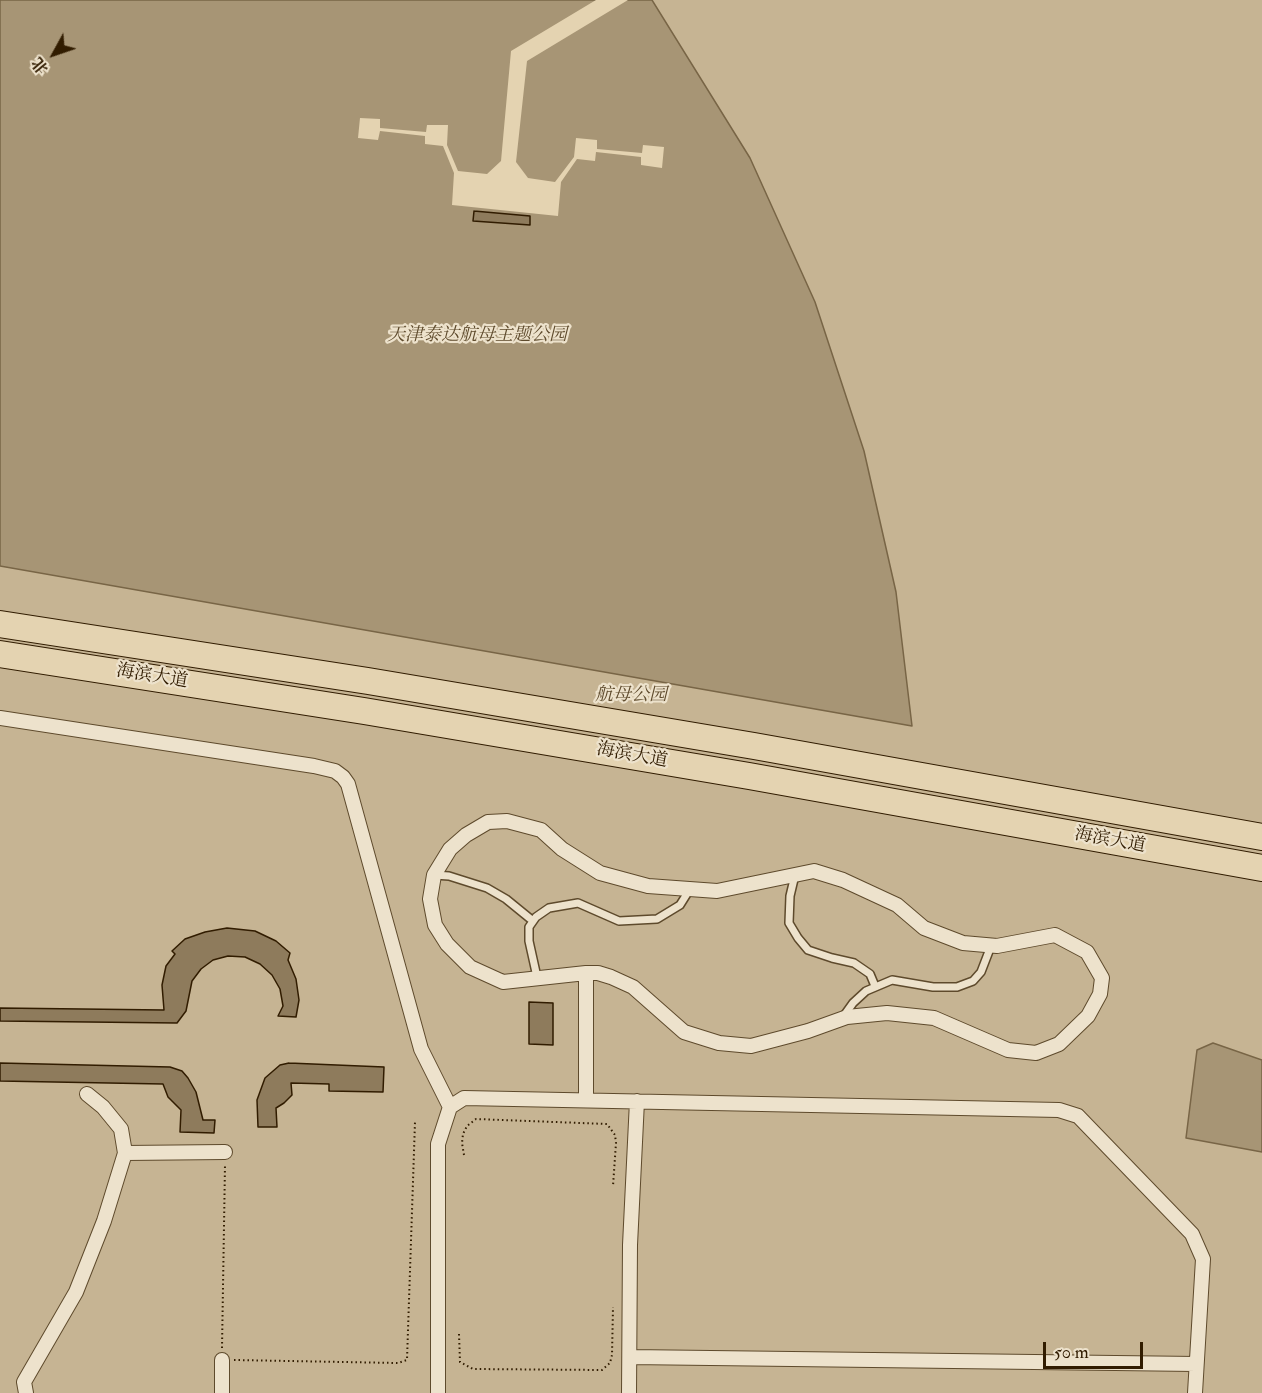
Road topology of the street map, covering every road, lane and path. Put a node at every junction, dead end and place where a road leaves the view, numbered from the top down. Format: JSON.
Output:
{"nodes":[{"id":1,"x":0,"y":624,"type":"edge"},
{"id":2,"x":0,"y":654,"type":"edge"},
{"id":3,"x":0,"y":718,"type":"edge"},
{"id":4,"x":1262,"y":837,"type":"edge"},
{"id":5,"x":1262,"y":868,"type":"edge"},
{"id":6,"x":434,"y":875,"type":"junction"},
{"id":7,"x":795,"y":875,"type":"junction"},
{"id":8,"x":690,"y":889,"type":"junction"},
{"id":9,"x":533,"y":921,"type":"junction"},
{"id":10,"x":991,"y":946,"type":"junction"},
{"id":11,"x":586,"y":973,"type":"junction"},
{"id":12,"x":537,"y":977,"type":"junction"},
{"id":13,"x":875,"y":986,"type":"junction"},
{"id":14,"x":842,"y":1019,"type":"junction"},
{"id":15,"x":87,"y":1094,"type":"dead end"},
{"id":16,"x":586,"y":1100,"type":"junction"},
{"id":17,"x":637,"y":1101,"type":"junction"},
{"id":18,"x":450,"y":1107,"type":"junction"},
{"id":19,"x":415,"y":1122,"type":"dead end"},
{"id":20,"x":225,"y":1152,"type":"joint"},
{"id":21,"x":125,"y":1153,"type":"junction"},
{"id":22,"x":464,"y":1155,"type":"dead end"},
{"id":23,"x":614,"y":1186,"type":"dead end"},
{"id":24,"x":614,"y":1307,"type":"dead end"},
{"id":25,"x":459,"y":1334,"type":"dead end"},
{"id":26,"x":630,"y":1357,"type":"junction"},
{"id":27,"x":222,"y":1360,"type":"junction"},
{"id":28,"x":1196,"y":1364,"type":"junction"},
{"id":29,"x":26,"y":1393,"type":"edge"},
{"id":30,"x":222,"y":1393,"type":"edge"},
{"id":31,"x":235,"y":1393,"type":"edge"},
{"id":32,"x":438,"y":1393,"type":"edge"},
{"id":33,"x":629,"y":1393,"type":"edge"},
{"id":34,"x":1195,"y":1393,"type":"edge"}],
"edges":[{"from":1,"to":4,"type":"highway","name":"海滨大道"},
{"from":2,"to":5,"type":"highway","name":"海滨大道"},
{"from":3,"to":18,"type":"street"},
{"from":6,"to":8,"type":"street"},
{"from":6,"to":9,"type":"lane"},
{"from":6,"to":12,"type":"street"},
{"from":7,"to":8,"type":"street"},
{"from":7,"to":10,"type":"street"},
{"from":7,"to":13,"type":"lane"},
{"from":8,"to":9,"type":"lane"},
{"from":9,"to":12,"type":"lane"},
{"from":10,"to":13,"type":"lane"},
{"from":10,"to":14,"type":"street"},
{"from":11,"to":12,"type":"street"},
{"from":11,"to":14,"type":"street"},
{"from":11,"to":16,"type":"street"},
{"from":13,"to":14,"type":"lane"},
{"from":15,"to":21,"type":"street"},
{"from":16,"to":17,"type":"street"},
{"from":16,"to":18,"type":"street"},
{"from":17,"to":26,"type":"street"},
{"from":17,"to":28,"type":"street"},
{"from":18,"to":32,"type":"street"},
{"from":19,"to":27,"type":"path"},
{"from":20,"to":21,"type":"street"},
{"from":20,"to":27,"type":"path"},
{"from":21,"to":29,"type":"street"},
{"from":22,"to":23,"type":"path"},
{"from":24,"to":25,"type":"path"},
{"from":26,"to":28,"type":"street"},
{"from":26,"to":33,"type":"street"},
{"from":27,"to":30,"type":"street"},
{"from":28,"to":34,"type":"street"},
{"from":30,"to":31,"type":"street"}]}
